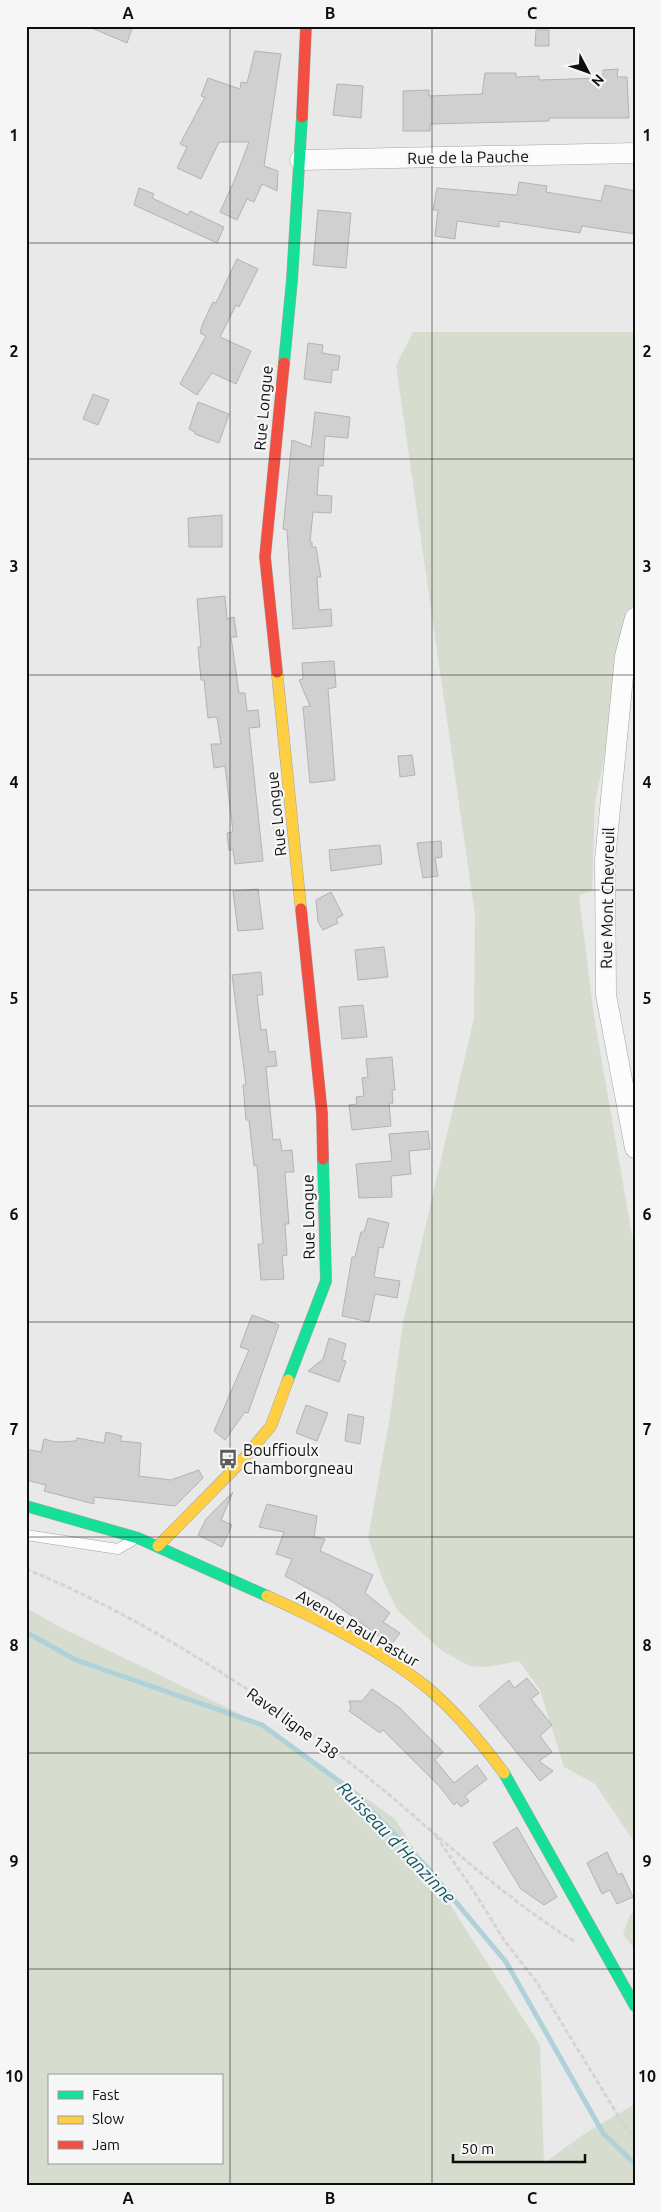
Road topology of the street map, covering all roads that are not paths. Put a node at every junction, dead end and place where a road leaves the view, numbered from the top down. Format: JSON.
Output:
{"nodes":[{"id":1,"x":306,"y":26,"type":"edge"},
{"id":2,"x":635,"y":153,"type":"edge"},
{"id":3,"x":300,"y":160,"type":"junction"},
{"id":4,"x":635,"y":618,"type":"edge"},
{"id":5,"x":635,"y":1148,"type":"edge"},
{"id":6,"x":26,"y":1506,"type":"edge"},
{"id":7,"x":26,"y":1535,"type":"edge"},
{"id":8,"x":138,"y":1538,"type":"junction"},
{"id":9,"x":158,"y":1546,"type":"junction"},
{"id":10,"x":635,"y":2006,"type":"edge"}],
"edges":[{"from":1,"to":3,"type":"street","name":"Rue Longue"},
{"from":2,"to":3,"type":"street","name":"Rue de la Pauche"},
{"from":3,"to":9,"type":"street","name":"Rue Longue"},
{"from":4,"to":5,"type":"street","name":"Rue Mont Chevreuil"},
{"from":6,"to":8,"type":"street","name":"Avenue Paul Pastur"},
{"from":7,"to":8,"type":"lane"},
{"from":8,"to":9,"type":"street","name":"Avenue Paul Pastur"},
{"from":9,"to":10,"type":"street","name":"Avenue Paul Pastur"}]}
